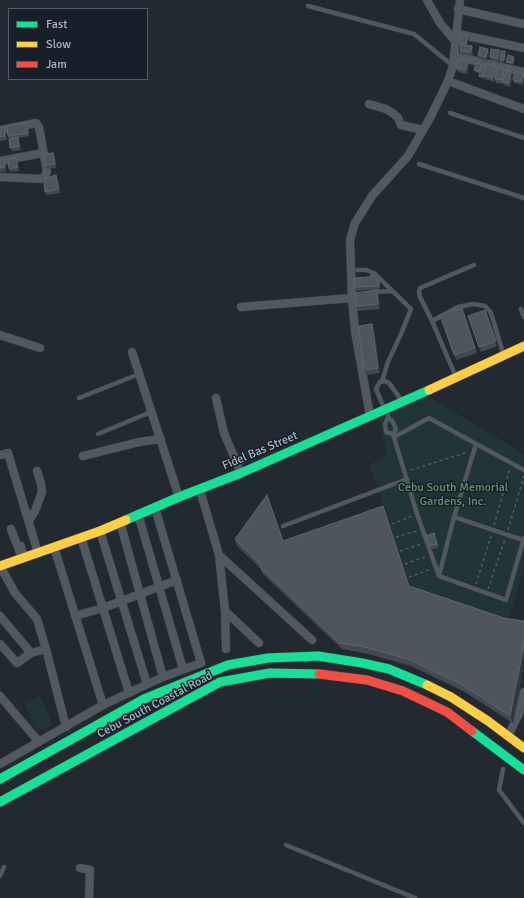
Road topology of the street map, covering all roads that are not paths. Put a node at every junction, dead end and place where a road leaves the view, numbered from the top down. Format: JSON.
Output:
{"nodes":[{"id":1,"x":427,"y":0,"type":"edge"},
{"id":2,"x":459,"y":3,"type":"edge"},
{"id":3,"x":308,"y":6,"type":"dead end"},
{"id":4,"x":524,"y":24,"type":"edge"},
{"id":5,"x":457,"y":38,"type":"junction"},
{"id":6,"x":524,"y":48,"type":"edge"},
{"id":7,"x":454,"y":56,"type":"junction"},
{"id":8,"x":453,"y":66,"type":"junction"},
{"id":9,"x":524,"y":72,"type":"edge"},
{"id":10,"x":448,"y":82,"type":"junction"},
{"id":11,"x":370,"y":104,"type":"dead end"},
{"id":12,"x":524,"y":109,"type":"edge"},
{"id":13,"x":450,"y":114,"type":"dead end"},
{"id":14,"x":0,"y":130,"type":"edge"},
{"id":15,"x":423,"y":130,"type":"junction"},
{"id":16,"x":524,"y":138,"type":"edge"},
{"id":17,"x":43,"y":153,"type":"junction"},
{"id":18,"x":0,"y":161,"type":"edge"},
{"id":19,"x":419,"y":164,"type":"dead end"},
{"id":20,"x":0,"y":177,"type":"edge"},
{"id":21,"x":524,"y":198,"type":"edge"},
{"id":22,"x":474,"y":265,"type":"dead end"},
{"id":23,"x":357,"y":270,"type":"dead end"},
{"id":24,"x":392,"y":291,"type":"junction"},
{"id":25,"x":368,"y":293,"type":"edge"},
{"id":26,"x":353,"y":295,"type":"junction"},
{"id":27,"x":241,"y":307,"type":"dead end"},
{"id":28,"x":520,"y":309,"type":"dead end"},
{"id":29,"x":524,"y":318,"type":"edge"},
{"id":30,"x":432,"y":321,"type":"junction"},
{"id":31,"x":0,"y":335,"type":"edge"},
{"id":32,"x":524,"y":346,"type":"edge"},
{"id":33,"x":40,"y":348,"type":"dead end"},
{"id":34,"x":132,"y":352,"type":"dead end"},
{"id":35,"x":504,"y":355,"type":"junction"},
{"id":36,"x":139,"y":374,"type":"junction"},
{"id":37,"x":456,"y":377,"type":"junction"},
{"id":38,"x":382,"y":381,"type":"junction"},
{"id":39,"x":79,"y":398,"type":"dead end"},
{"id":40,"x":216,"y":398,"type":"dead end"},
{"id":41,"x":403,"y":402,"type":"junction"},
{"id":42,"x":151,"y":412,"type":"junction"},
{"id":43,"x":387,"y":412,"type":"junction"},
{"id":44,"x":370,"y":416,"type":"junction"},
{"id":45,"x":98,"y":434,"type":"dead end"},
{"id":46,"x":393,"y":436,"type":"junction"},
{"id":47,"x":161,"y":439,"type":"junction"},
{"id":48,"x":476,"y":444,"type":"junction"},
{"id":49,"x":0,"y":455,"type":"edge"},
{"id":50,"x":83,"y":456,"type":"dead end"},
{"id":51,"x":524,"y":470,"type":"edge"},
{"id":52,"x":37,"y":471,"type":"dead end"},
{"id":53,"x":241,"y":473,"type":"junction"},
{"id":54,"x":407,"y":479,"type":"junction"},
{"id":55,"x":200,"y":490,"type":"junction"},
{"id":56,"x":179,"y":497,"type":"junction"},
{"id":57,"x":154,"y":508,"type":"junction"},
{"id":58,"x":138,"y":514,"type":"junction"},
{"id":59,"x":454,"y":517,"type":"junction"},
{"id":60,"x":29,"y":521,"type":"junction"},
{"id":61,"x":120,"y":522,"type":"junction"},
{"id":62,"x":283,"y":526,"type":"dead end"},
{"id":63,"x":11,"y":529,"type":"dead end"},
{"id":64,"x":100,"y":531,"type":"junction"},
{"id":65,"x":81,"y":537,"type":"junction"},
{"id":66,"x":524,"y":539,"type":"edge"},
{"id":67,"x":22,"y":544,"type":"dead end"},
{"id":68,"x":54,"y":547,"type":"junction"},
{"id":69,"x":38,"y":553,"type":"junction"},
{"id":70,"x":219,"y":555,"type":"junction"},
{"id":71,"x":24,"y":557,"type":"junction"},
{"id":72,"x":0,"y":566,"type":"edge"},
{"id":73,"x":439,"y":576,"type":"junction"},
{"id":74,"x":177,"y":580,"type":"junction"},
{"id":75,"x":158,"y":587,"type":"junction"},
{"id":76,"x":140,"y":594,"type":"junction"},
{"id":77,"x":122,"y":601,"type":"junction"},
{"id":78,"x":103,"y":608,"type":"junction"},
{"id":79,"x":225,"y":611,"type":"junction"},
{"id":80,"x":0,"y":616,"type":"edge"},
{"id":81,"x":75,"y":616,"type":"junction"},
{"id":82,"x":312,"y":640,"type":"dead end"},
{"id":83,"x":259,"y":643,"type":"dead end"},
{"id":84,"x":0,"y":644,"type":"edge"},
{"id":85,"x":46,"y":649,"type":"junction"},
{"id":86,"x":226,"y":649,"type":"dead end"},
{"id":87,"x":31,"y":653,"type":"junction"},
{"id":88,"x":183,"y":669,"type":"junction"},
{"id":89,"x":163,"y":677,"type":"junction"},
{"id":90,"x":147,"y":684,"type":"junction"},
{"id":91,"x":524,"y":692,"type":"edge"},
{"id":92,"x":129,"y":693,"type":"junction"},
{"id":93,"x":0,"y":696,"type":"edge"},
{"id":94,"x":120,"y":698,"type":"junction"},
{"id":95,"x":104,"y":705,"type":"junction"},
{"id":96,"x":126,"y":709,"type":"junction"},
{"id":97,"x":66,"y":727,"type":"junction"},
{"id":98,"x":508,"y":736,"type":"junction"},
{"id":99,"x":39,"y":742,"type":"junction"},
{"id":100,"x":524,"y":748,"type":"edge"},
{"id":101,"x":0,"y":764,"type":"edge"},
{"id":102,"x":503,"y":769,"type":"dead end"},
{"id":103,"x":524,"y":770,"type":"edge"},
{"id":104,"x":0,"y":779,"type":"edge"},
{"id":105,"x":0,"y":802,"type":"edge"},
{"id":106,"x":524,"y":823,"type":"edge"},
{"id":107,"x":286,"y":845,"type":"dead end"},
{"id":108,"x":4,"y":867,"type":"dead end"},
{"id":109,"x":80,"y":868,"type":"dead end"},
{"id":110,"x":0,"y":876,"type":"edge"},
{"id":111,"x":90,"y":898,"type":"edge"},
{"id":112,"x":415,"y":898,"type":"edge"}],
"edges":[{"from":1,"to":5,"type":"street"},
{"from":2,"to":4,"type":"street"},
{"from":2,"to":5,"type":"street"},
{"from":3,"to":8,"type":"lane"},
{"from":5,"to":6,"type":"street"},
{"from":5,"to":7,"type":"street"},
{"from":7,"to":8,"type":"street"},
{"from":7,"to":9,"type":"street"},
{"from":8,"to":10,"type":"street"},
{"from":10,"to":12,"type":"street"},
{"from":10,"to":15,"type":"street"},
{"from":11,"to":15,"type":"street"},
{"from":13,"to":16,"type":"lane"},
{"from":14,"to":17,"type":"street"},
{"from":15,"to":26,"type":"street"},
{"from":17,"to":18,"type":"street"},
{"from":17,"to":20,"type":"street"},
{"from":19,"to":21,"type":"lane"},
{"from":22,"to":30,"type":"lane"},
{"from":23,"to":24,"type":"lane"},
{"from":24,"to":25,"type":"lane"},
{"from":24,"to":38,"type":"lane"},
{"from":26,"to":27,"type":"street"},
{"from":26,"to":44,"type":"street"},
{"from":28,"to":29,"type":"lane"},
{"from":30,"to":35,"type":"lane"},
{"from":30,"to":37,"type":"lane"},
{"from":31,"to":33,"type":"street"},
{"from":32,"to":35,"type":"main road","name":"Fidel Bas Street"},
{"from":34,"to":36,"type":"street"},
{"from":35,"to":37,"type":"main road","name":"Fidel Bas Street"},
{"from":36,"to":39,"type":"lane"},
{"from":36,"to":42,"type":"street"},
{"from":37,"to":41,"type":"main road","name":"Fidel Bas Street"},
{"from":38,"to":41,"type":"lane"},
{"from":38,"to":43,"type":"lane"},
{"from":40,"to":53,"type":"street"},
{"from":41,"to":43,"type":"main road","name":"Fidel Bas Street"},
{"from":42,"to":45,"type":"lane"},
{"from":42,"to":47,"type":"street"},
{"from":43,"to":44,"type":"main road","name":"Fidel Bas Street"},
{"from":43,"to":46,"type":"lane"},
{"from":43,"to":46,"type":"lane"},
{"from":44,"to":53,"type":"main road","name":"Fidel Bas Street"},
{"from":46,"to":48,"type":"lane"},
{"from":46,"to":54,"type":"lane"},
{"from":47,"to":50,"type":"street"},
{"from":47,"to":56,"type":"street"},
{"from":48,"to":51,"type":"lane"},
{"from":48,"to":59,"type":"lane"},
{"from":49,"to":60,"type":"street"},
{"from":52,"to":60,"type":"street"},
{"from":53,"to":55,"type":"main road","name":"Fidel Bas Street"},
{"from":54,"to":62,"type":"lane"},
{"from":54,"to":73,"type":"lane"},
{"from":55,"to":56,"type":"main road","name":"Fidel Bas Street"},
{"from":55,"to":70,"type":"street"},
{"from":56,"to":57,"type":"main road","name":"Fidel Bas Street"},
{"from":57,"to":58,"type":"main road","name":"Fidel Bas Street"},
{"from":57,"to":74,"type":"street"},
{"from":58,"to":61,"type":"main road","name":"Fidel Bas Street"},
{"from":58,"to":75,"type":"street"},
{"from":59,"to":66,"type":"lane"},
{"from":59,"to":73,"type":"lane"},
{"from":60,"to":69,"type":"street"},
{"from":61,"to":64,"type":"main road","name":"Fidel Bas Street"},
{"from":61,"to":76,"type":"street"},
{"from":63,"to":71,"type":"street"},
{"from":64,"to":65,"type":"main road","name":"Fidel Bas Street"},
{"from":64,"to":77,"type":"street"},
{"from":65,"to":68,"type":"main road","name":"Fidel Bas Street"},
{"from":65,"to":78,"type":"street"},
{"from":66,"to":73,"type":"lane"},
{"from":67,"to":71,"type":"lane"},
{"from":68,"to":69,"type":"main road","name":"Fidel Bas Street"},
{"from":68,"to":81,"type":"street"},
{"from":69,"to":71,"type":"main road","name":"Fidel Bas Street"},
{"from":70,"to":79,"type":"street"},
{"from":70,"to":82,"type":"street"},
{"from":71,"to":72,"type":"main road","name":"Fidel Bas Street"},
{"from":72,"to":85,"type":"street"},
{"from":74,"to":75,"type":"street"},
{"from":74,"to":88,"type":"street"},
{"from":75,"to":76,"type":"street"},
{"from":75,"to":88,"type":"street"},
{"from":76,"to":77,"type":"street"},
{"from":76,"to":89,"type":"street"},
{"from":77,"to":78,"type":"street"},
{"from":77,"to":90,"type":"street"},
{"from":78,"to":81,"type":"street"},
{"from":78,"to":92,"type":"street"},
{"from":79,"to":83,"type":"street"},
{"from":79,"to":86,"type":"street"},
{"from":80,"to":87,"type":"street"},
{"from":81,"to":95,"type":"street"},
{"from":84,"to":87,"type":"street"},
{"from":85,"to":87,"type":"street"},
{"from":85,"to":97,"type":"street"},
{"from":88,"to":89,"type":"street"},
{"from":89,"to":90,"type":"street"},
{"from":90,"to":92,"type":"street"},
{"from":91,"to":98,"type":"street"},
{"from":92,"to":94,"type":"street"},
{"from":93,"to":99,"type":"street"},
{"from":94,"to":95,"type":"street"},
{"from":94,"to":96,"type":"street"},
{"from":95,"to":97,"type":"street"},
{"from":96,"to":98,"type":"main road","name":"Cebu South Coastal Road"},
{"from":96,"to":104,"type":"main road","name":"Cebu South Coastal Road"},
{"from":97,"to":99,"type":"street"},
{"from":98,"to":100,"type":"main road","name":"Cebu South Coastal Road"},
{"from":99,"to":101,"type":"street"},
{"from":102,"to":106,"type":"lane"},
{"from":103,"to":105,"type":"main road","name":"Cebu South Coastal Road"},
{"from":107,"to":112,"type":"lane"},
{"from":108,"to":110,"type":"lane"},
{"from":109,"to":111,"type":"street"}]}
